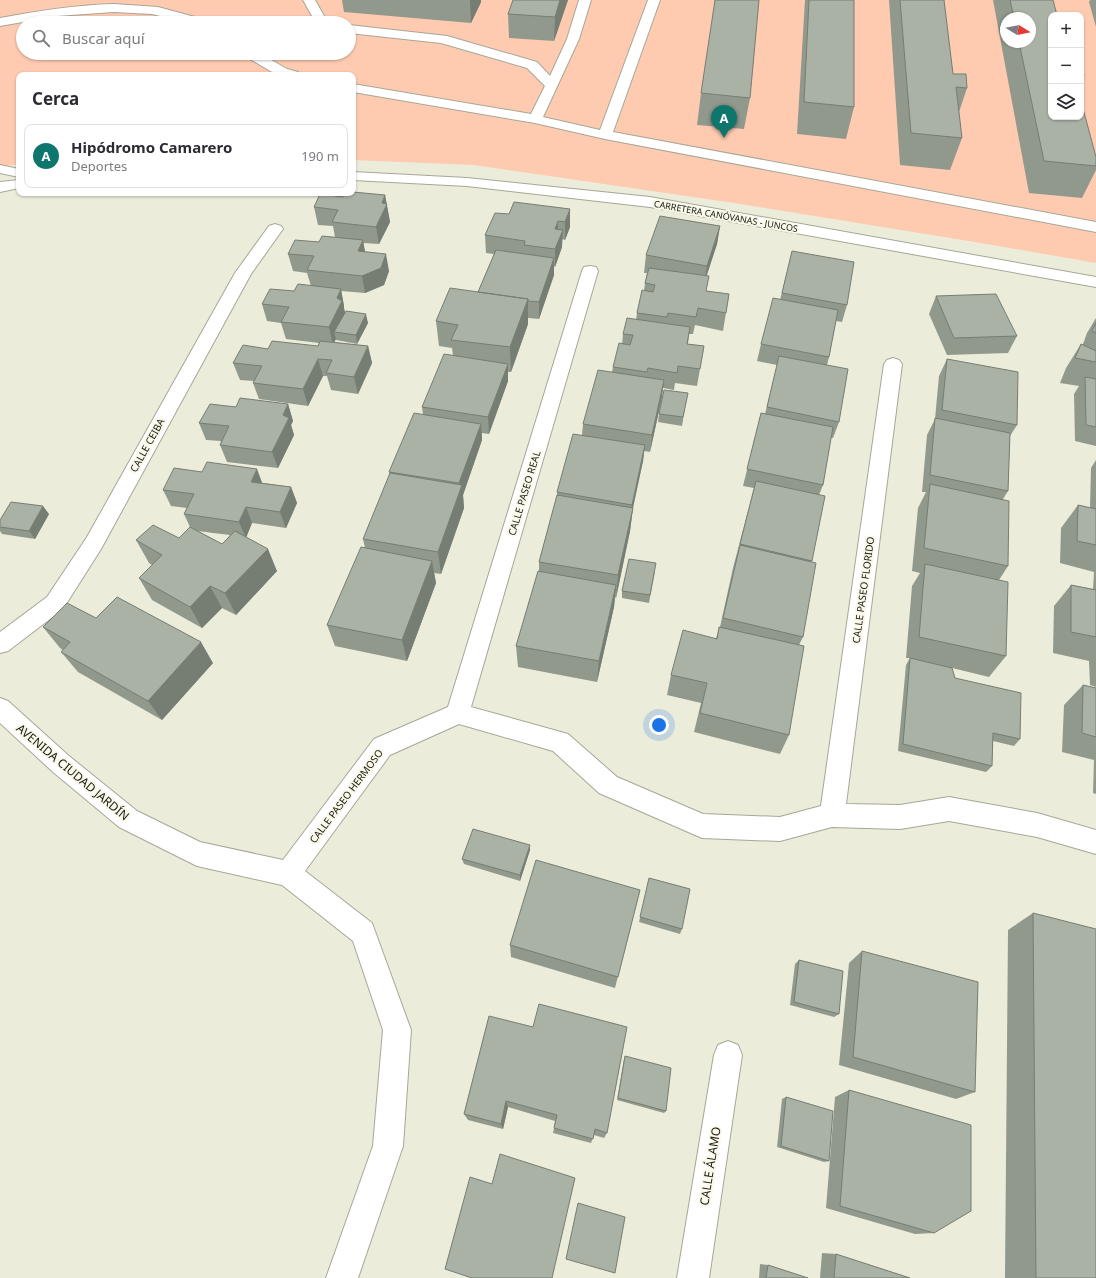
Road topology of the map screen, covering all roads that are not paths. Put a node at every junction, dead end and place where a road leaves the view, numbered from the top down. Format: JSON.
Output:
{"nodes":[{"id":1,"x":309,"y":0,"type":"edge"},
{"id":2,"x":585,"y":0,"type":"edge"},
{"id":3,"x":654,"y":0,"type":"edge"},
{"id":4,"x":39,"y":16,"type":"edge"},
{"id":5,"x":178,"y":16,"type":"edge"},
{"id":6,"x":318,"y":16,"type":"edge"},
{"id":7,"x":16,"y":20,"type":"edge"},
{"id":8,"x":0,"y":22,"type":"edge"},
{"id":9,"x":356,"y":30,"type":"edge"},
{"id":10,"x":262,"y":60,"type":"edge"},
{"id":11,"x":282,"y":72,"type":"edge"},
{"id":12,"x":552,"y":86,"type":"junction"},
{"id":13,"x":356,"y":89,"type":"edge"},
{"id":14,"x":535,"y":119,"type":"junction"},
{"id":15,"x":605,"y":134,"type":"junction"},
{"id":16,"x":0,"y":169,"type":"edge"},
{"id":17,"x":16,"y":172,"type":"edge"},
{"id":18,"x":356,"y":176,"type":"edge"},
{"id":19,"x":16,"y":184,"type":"edge"},
{"id":20,"x":0,"y":187,"type":"edge"},
{"id":21,"x":1096,"y":226,"type":"edge"},
{"id":22,"x":275,"y":229,"type":"dead end"},
{"id":23,"x":590,"y":271,"type":"dead end"},
{"id":24,"x":1096,"y":282,"type":"edge"},
{"id":25,"x":893,"y":364,"type":"dead end"},
{"id":26,"x":0,"y":644,"type":"edge"},
{"id":27,"x":0,"y":708,"type":"edge"},
{"id":28,"x":458,"y":714,"type":"junction"},
{"id":29,"x":832,"y":815,"type":"junction"},
{"id":30,"x":1096,"y":842,"type":"edge"},
{"id":31,"x":288,"y":874,"type":"junction"},
{"id":32,"x":728,"y":1055,"type":"dead end"},
{"id":33,"x":342,"y":1278,"type":"edge"},
{"id":34,"x":693,"y":1278,"type":"edge"}],
"edges":[{"from":1,"to":6,"type":"street"},
{"from":2,"to":12,"type":"street"},
{"from":3,"to":15,"type":"street"},
{"from":4,"to":5,"type":"street"},
{"from":7,"to":8,"type":"street"},
{"from":9,"to":12,"type":"street"},
{"from":10,"to":11,"type":"street"},
{"from":12,"to":14,"type":"street"},
{"from":13,"to":14,"type":"street"},
{"from":14,"to":15,"type":"street"},
{"from":15,"to":21,"type":"street"},
{"from":16,"to":17,"type":"street"},
{"from":18,"to":24,"type":"street","name":"CARRETERA CANÓVANAS - JUNCOS"},
{"from":19,"to":20,"type":"street"},
{"from":22,"to":26,"type":"street","name":"CALLE CEIBA"},
{"from":23,"to":28,"type":"street","name":"CALLE PASEO REAL"},
{"from":25,"to":29,"type":"street","name":"CALLE PASEO FLORIDO"},
{"from":27,"to":31,"type":"street","name":"AVENIDA CIUDAD JARDÍN"},
{"from":28,"to":29,"type":"street"},
{"from":28,"to":31,"type":"street","name":"CALLE PASEO HERMOSO"},
{"from":29,"to":30,"type":"street"},
{"from":31,"to":33,"type":"street","name":"AVENIDA CIUDAD JARDÍN"},
{"from":32,"to":34,"type":"street","name":"CALLE ÁLAMO"}]}
